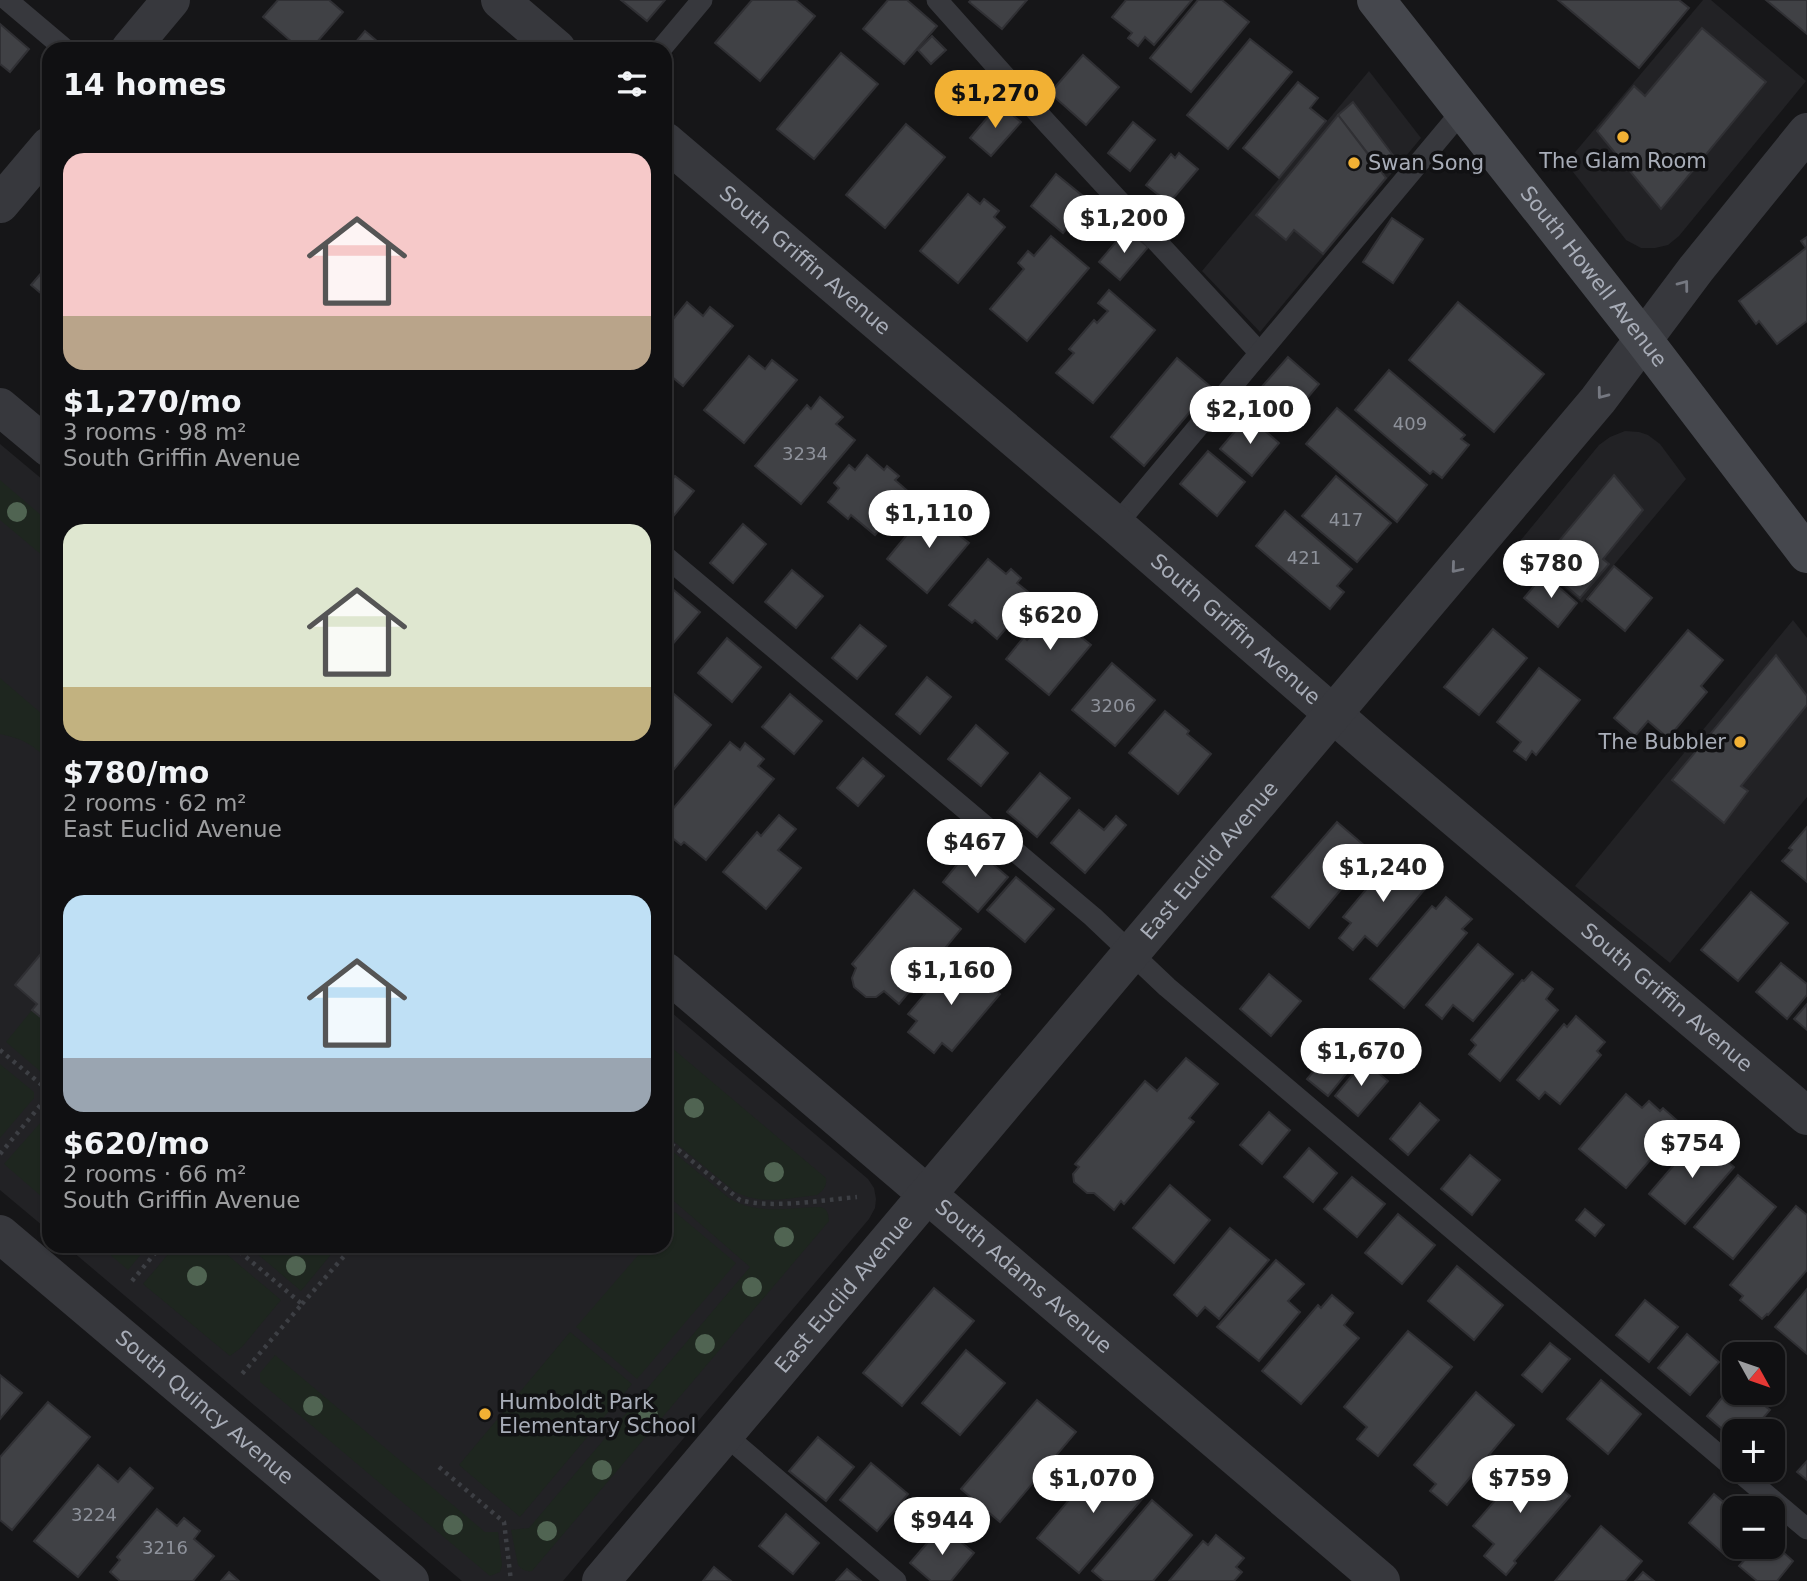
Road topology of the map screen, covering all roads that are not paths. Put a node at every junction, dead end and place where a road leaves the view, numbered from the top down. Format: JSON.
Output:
{"nodes":[{"id":1,"x":7,"y":0,"type":"edge"},
{"id":2,"x":171,"y":0,"type":"edge"},
{"id":3,"x":500,"y":0,"type":"edge"},
{"id":4,"x":702,"y":0,"type":"edge"},
{"id":5,"x":937,"y":0,"type":"edge"},
{"id":6,"x":1376,"y":0,"type":"edge"},
{"id":7,"x":57,"y":42,"type":"edge"},
{"id":8,"x":136,"y":42,"type":"edge"},
{"id":9,"x":549,"y":42,"type":"edge"},
{"id":10,"x":667,"y":42,"type":"edge"},
{"id":11,"x":1463,"y":110,"type":"junction"},
{"id":12,"x":1807,"y":132,"type":"edge"},
{"id":13,"x":672,"y":147,"type":"edge"},
{"id":14,"x":42,"y":154,"type":"edge"},
{"id":15,"x":0,"y":204,"type":"edge"},
{"id":16,"x":1643,"y":339,"type":"junction"},
{"id":17,"x":1260,"y":353,"type":"junction"},
{"id":18,"x":0,"y":407,"type":"edge"},
{"id":19,"x":42,"y":442,"type":"edge"},
{"id":20,"x":1116,"y":525,"type":"junction"},
{"id":21,"x":1807,"y":554,"type":"edge"},
{"id":22,"x":672,"y":562,"type":"edge"},
{"id":23,"x":1333,"y":713,"type":"junction"},
{"id":24,"x":1131,"y":953,"type":"junction"},
{"id":25,"x":672,"y":977,"type":"edge"},
{"id":26,"x":1807,"y":1116,"type":"edge"},
{"id":27,"x":927,"y":1194,"type":"junction"},
{"id":28,"x":0,"y":1234,"type":"edge"},
{"id":29,"x":724,"y":1434,"type":"junction"},
{"id":30,"x":1722,"y":1457,"type":"edge"},
{"id":31,"x":1751,"y":1482,"type":"edge"},
{"id":32,"x":1807,"y":1529,"type":"edge"},
{"id":33,"x":410,"y":1581,"type":"edge"},
{"id":34,"x":601,"y":1581,"type":"edge"},
{"id":35,"x":896,"y":1581,"type":"edge"},
{"id":36,"x":1381,"y":1581,"type":"edge"}],
"edges":[{"from":1,"to":7,"type":"lane"},
{"from":2,"to":8,"type":"street"},
{"from":3,"to":9,"type":"street"},
{"from":4,"to":10,"type":"lane"},
{"from":5,"to":17,"type":"lane"},
{"from":6,"to":11,"type":"street","name":"South Howell Avenue"},
{"from":11,"to":16,"type":"street","name":"South Howell Avenue"},
{"from":11,"to":17,"type":"lane"},
{"from":16,"to":12,"type":"street","name":"East Euclid Avenue","one_way":true},
{"from":13,"to":20,"type":"street","name":"South Griffin Avenue"},
{"from":14,"to":15,"type":"street"},
{"from":16,"to":21,"type":"street","name":"South Howell Avenue"},
{"from":16,"to":23,"type":"street","name":"East Euclid Avenue","one_way":true},
{"from":17,"to":20,"type":"lane"},
{"from":18,"to":19,"type":"street"},
{"from":20,"to":23,"type":"street","name":"South Griffin Avenue"},
{"from":22,"to":24,"type":"lane"},
{"from":23,"to":24,"type":"street","name":"East Euclid Avenue"},
{"from":23,"to":26,"type":"street","name":"South Griffin Avenue"},
{"from":24,"to":27,"type":"street","name":"East Euclid Avenue"},
{"from":24,"to":30,"type":"lane"},
{"from":25,"to":27,"type":"street","name":"South Adams Avenue"},
{"from":27,"to":29,"type":"street","name":"East Euclid Avenue"},
{"from":27,"to":36,"type":"street","name":"South Adams Avenue"},
{"from":28,"to":33,"type":"street","name":"South Quincy Avenue"},
{"from":29,"to":34,"type":"street","name":"East Euclid Avenue"},
{"from":29,"to":35,"type":"lane"},
{"from":31,"to":32,"type":"lane"}]}
